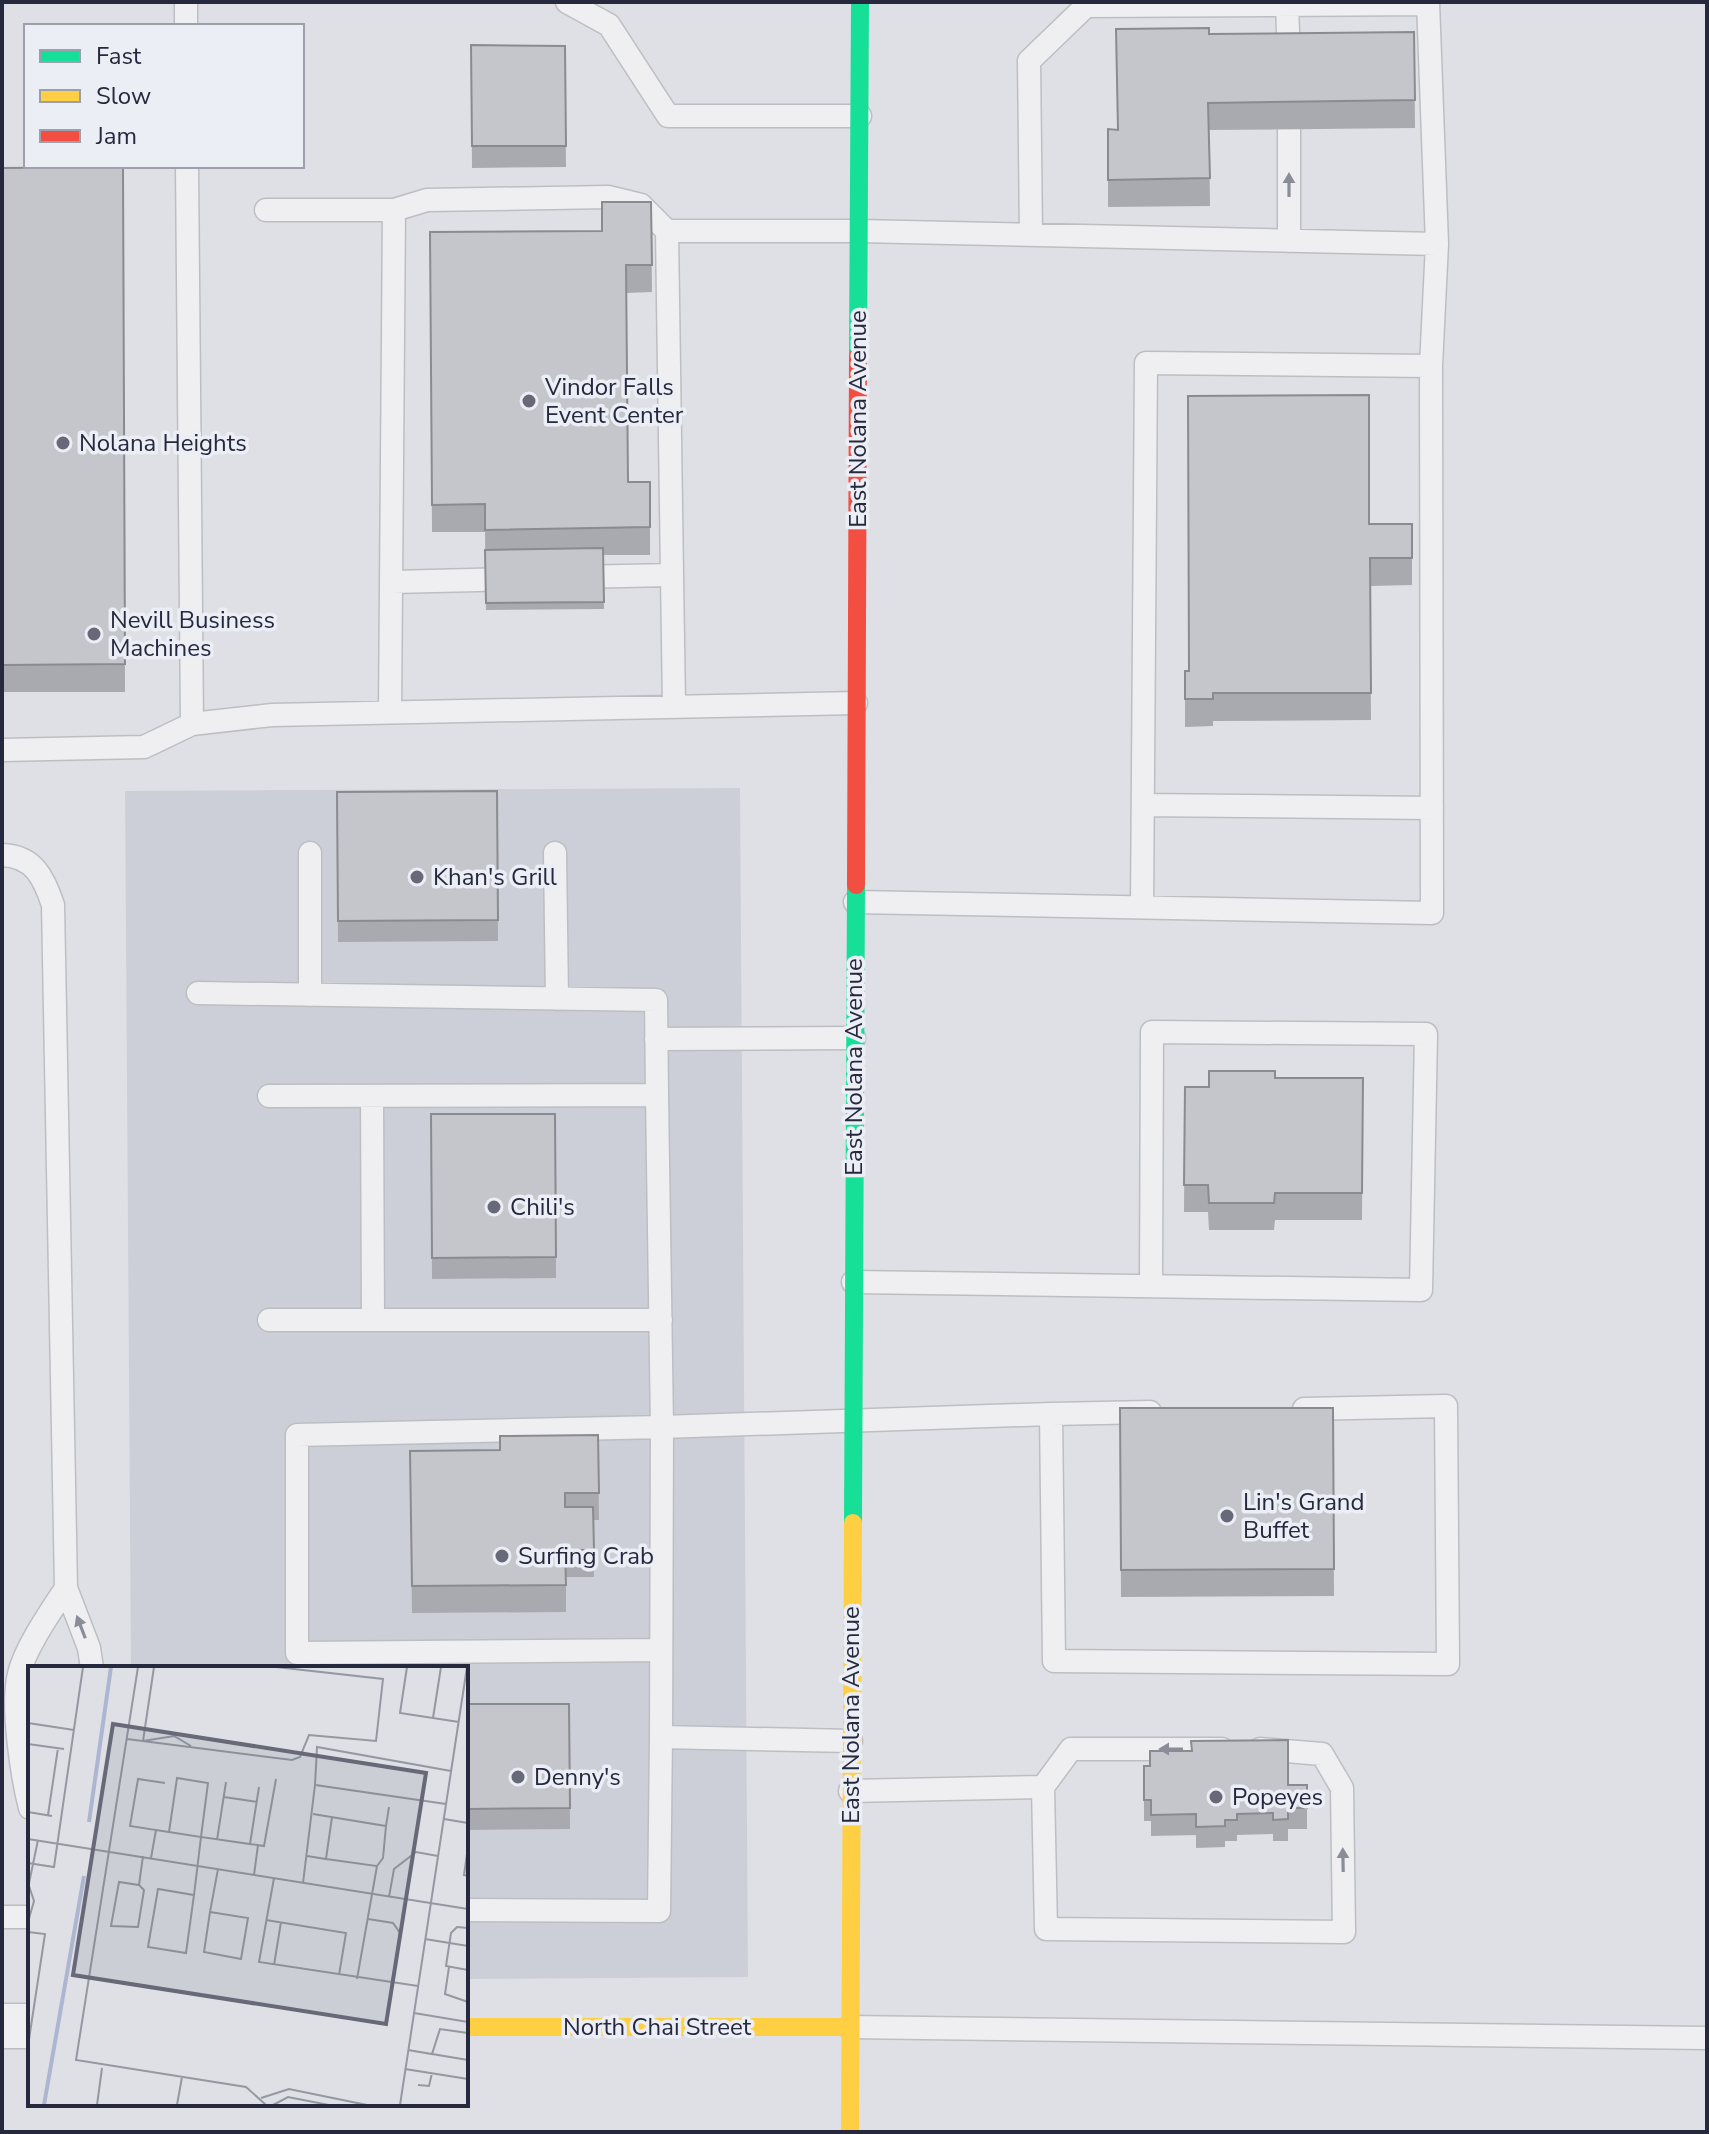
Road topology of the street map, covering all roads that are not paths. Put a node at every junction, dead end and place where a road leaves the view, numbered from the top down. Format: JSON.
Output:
{"nodes":[{"id":1,"x":186,"y":2,"type":"edge"},
{"id":2,"x":567,"y":2,"type":"edge"},
{"id":3,"x":860,"y":2,"type":"edge"},
{"id":4,"x":1428,"y":3,"type":"edge"},
{"id":5,"x":1287,"y":5,"type":"junction"},
{"id":6,"x":186,"y":24,"type":"edge"},
{"id":7,"x":1289,"y":60,"type":"edge"},
{"id":8,"x":860,"y":116,"type":"junction"},
{"id":9,"x":1289,"y":129,"type":"edge"},
{"id":10,"x":187,"y":168,"type":"edge"},
{"id":11,"x":266,"y":210,"type":"dead end"},
{"id":12,"x":394,"y":210,"type":"junction"},
{"id":13,"x":667,"y":231,"type":"junction"},
{"id":14,"x":859,"y":231,"type":"junction"},
{"id":15,"x":1031,"y":235,"type":"junction"},
{"id":16,"x":1289,"y":241,"type":"junction"},
{"id":17,"x":1437,"y":244,"type":"junction"},
{"id":18,"x":1431,"y":366,"type":"junction"},
{"id":19,"x":672,"y":575,"type":"junction"},
{"id":20,"x":392,"y":582,"type":"junction"},
{"id":21,"x":856,"y":703,"type":"junction"},
{"id":22,"x":674,"y":706,"type":"junction"},
{"id":23,"x":390,"y":712,"type":"junction"},
{"id":24,"x":192,"y":724,"type":"junction"},
{"id":25,"x":2,"y":750,"type":"edge"},
{"id":26,"x":1143,"y":805,"type":"junction"},
{"id":27,"x":1432,"y":808,"type":"junction"},
{"id":28,"x":310,"y":853,"type":"dead end"},
{"id":29,"x":555,"y":853,"type":"dead end"},
{"id":30,"x":2,"y":855,"type":"edge"},
{"id":31,"x":855,"y":902,"type":"junction"},
{"id":32,"x":1142,"y":907,"type":"junction"},
{"id":33,"x":198,"y":993,"type":"dead end"},
{"id":34,"x":310,"y":995,"type":"junction"},
{"id":35,"x":557,"y":999,"type":"junction"},
{"id":36,"x":854,"y":1038,"type":"junction"},
{"id":37,"x":656,"y":1039,"type":"junction"},
{"id":38,"x":657,"y":1095,"type":"junction"},
{"id":39,"x":269,"y":1096,"type":"dead end"},
{"id":40,"x":372,"y":1096,"type":"junction"},
{"id":41,"x":853,"y":1282,"type":"junction"},
{"id":42,"x":1151,"y":1286,"type":"junction"},
{"id":43,"x":269,"y":1320,"type":"dead end"},
{"id":44,"x":373,"y":1320,"type":"junction"},
{"id":45,"x":661,"y":1320,"type":"junction"},
{"id":46,"x":1288,"y":1409,"type":"edge"},
{"id":47,"x":1178,"y":1412,"type":"edge"},
{"id":48,"x":1051,"y":1414,"type":"junction"},
{"id":49,"x":852,"y":1419,"type":"junction"},
{"id":50,"x":662,"y":1427,"type":"junction"},
{"id":51,"x":66,"y":1588,"type":"junction"},
{"id":52,"x":661,"y":1650,"type":"junction"},
{"id":53,"x":92,"y":1666,"type":"edge"},
{"id":54,"x":661,"y":1737,"type":"junction"},
{"id":55,"x":851,"y":1741,"type":"junction"},
{"id":56,"x":1043,"y":1787,"type":"junction"},
{"id":57,"x":850,"y":1791,"type":"junction"},
{"id":58,"x":28,"y":1800,"type":"edge"},
{"id":59,"x":468,"y":1910,"type":"edge"},
{"id":60,"x":2,"y":1917,"type":"edge"},
{"id":61,"x":28,"y":1917,"type":"edge"},
{"id":62,"x":2,"y":2026,"type":"edge"},
{"id":63,"x":28,"y":2026,"type":"edge"},
{"id":64,"x":468,"y":2027,"type":"edge"},
{"id":65,"x":849,"y":2027,"type":"junction"},
{"id":66,"x":1707,"y":2038,"type":"edge"},
{"id":67,"x":850,"y":2132,"type":"edge"}],
"edges":[{"from":1,"to":6,"type":"lane"},
{"from":2,"to":8,"type":"lane"},
{"from":3,"to":8,"type":"main road","name":"East Nolana Avenue"},
{"from":4,"to":5,"type":"lane"},
{"from":4,"to":17,"type":"lane"},
{"from":5,"to":7,"type":"lane"},
{"from":5,"to":15,"type":"lane"},
{"from":8,"to":14,"type":"main road","name":"East Nolana Avenue"},
{"from":16,"to":9,"type":"lane","one_way":true},
{"from":10,"to":24,"type":"lane"},
{"from":11,"to":12,"type":"lane"},
{"from":12,"to":13,"type":"lane"},
{"from":12,"to":20,"type":"lane"},
{"from":13,"to":14,"type":"lane"},
{"from":13,"to":19,"type":"lane"},
{"from":14,"to":15,"type":"lane"},
{"from":14,"to":21,"type":"main road","name":"East Nolana Avenue"},
{"from":15,"to":16,"type":"lane"},
{"from":16,"to":17,"type":"lane"},
{"from":17,"to":18,"type":"lane"},
{"from":18,"to":26,"type":"lane"},
{"from":18,"to":27,"type":"lane"},
{"from":19,"to":20,"type":"lane"},
{"from":19,"to":22,"type":"lane"},
{"from":20,"to":23,"type":"lane"},
{"from":21,"to":22,"type":"lane"},
{"from":21,"to":31,"type":"main road","name":"East Nolana Avenue"},
{"from":22,"to":23,"type":"lane"},
{"from":23,"to":24,"type":"lane"},
{"from":24,"to":25,"type":"lane"},
{"from":26,"to":27,"type":"lane"},
{"from":26,"to":32,"type":"lane"},
{"from":27,"to":32,"type":"lane"},
{"from":28,"to":34,"type":"lane"},
{"from":29,"to":35,"type":"lane"},
{"from":30,"to":51,"type":"lane"},
{"from":31,"to":32,"type":"lane"},
{"from":31,"to":36,"type":"main road","name":"East Nolana Avenue"},
{"from":33,"to":34,"type":"lane"},
{"from":34,"to":35,"type":"lane"},
{"from":35,"to":37,"type":"lane"},
{"from":36,"to":37,"type":"lane"},
{"from":36,"to":41,"type":"main road","name":"East Nolana Avenue"},
{"from":37,"to":38,"type":"lane"},
{"from":38,"to":40,"type":"lane"},
{"from":38,"to":45,"type":"lane"},
{"from":39,"to":40,"type":"lane"},
{"from":40,"to":44,"type":"lane"},
{"from":41,"to":42,"type":"lane"},
{"from":41,"to":49,"type":"main road","name":"East Nolana Avenue"},
{"from":42,"to":42,"type":"lane"},
{"from":43,"to":44,"type":"lane"},
{"from":44,"to":45,"type":"lane"},
{"from":45,"to":50,"type":"lane"},
{"from":46,"to":48,"type":"lane"},
{"from":47,"to":48,"type":"lane"},
{"from":48,"to":49,"type":"lane"},
{"from":49,"to":50,"type":"lane"},
{"from":49,"to":55,"type":"main road","name":"East Nolana Avenue"},
{"from":50,"to":52,"type":"lane"},
{"from":50,"to":52,"type":"lane"},
{"from":53,"to":51,"type":"lane","one_way":true},
{"from":51,"to":58,"type":"lane"},
{"from":52,"to":54,"type":"lane"},
{"from":54,"to":55,"type":"lane"},
{"from":54,"to":59,"type":"lane"},
{"from":55,"to":57,"type":"main road","name":"East Nolana Avenue"},
{"from":56,"to":56,"type":"lane","one_way":true},
{"from":56,"to":57,"type":"lane"},
{"from":57,"to":65,"type":"main road","name":"East Nolana Avenue"},
{"from":60,"to":61,"type":"lane"},
{"from":62,"to":63,"type":"street"},
{"from":64,"to":65,"type":"main road","name":"North Chai Street"},
{"from":65,"to":66,"type":"lane"},
{"from":65,"to":67,"type":"main road","name":"East Nolana Avenue"}]}
